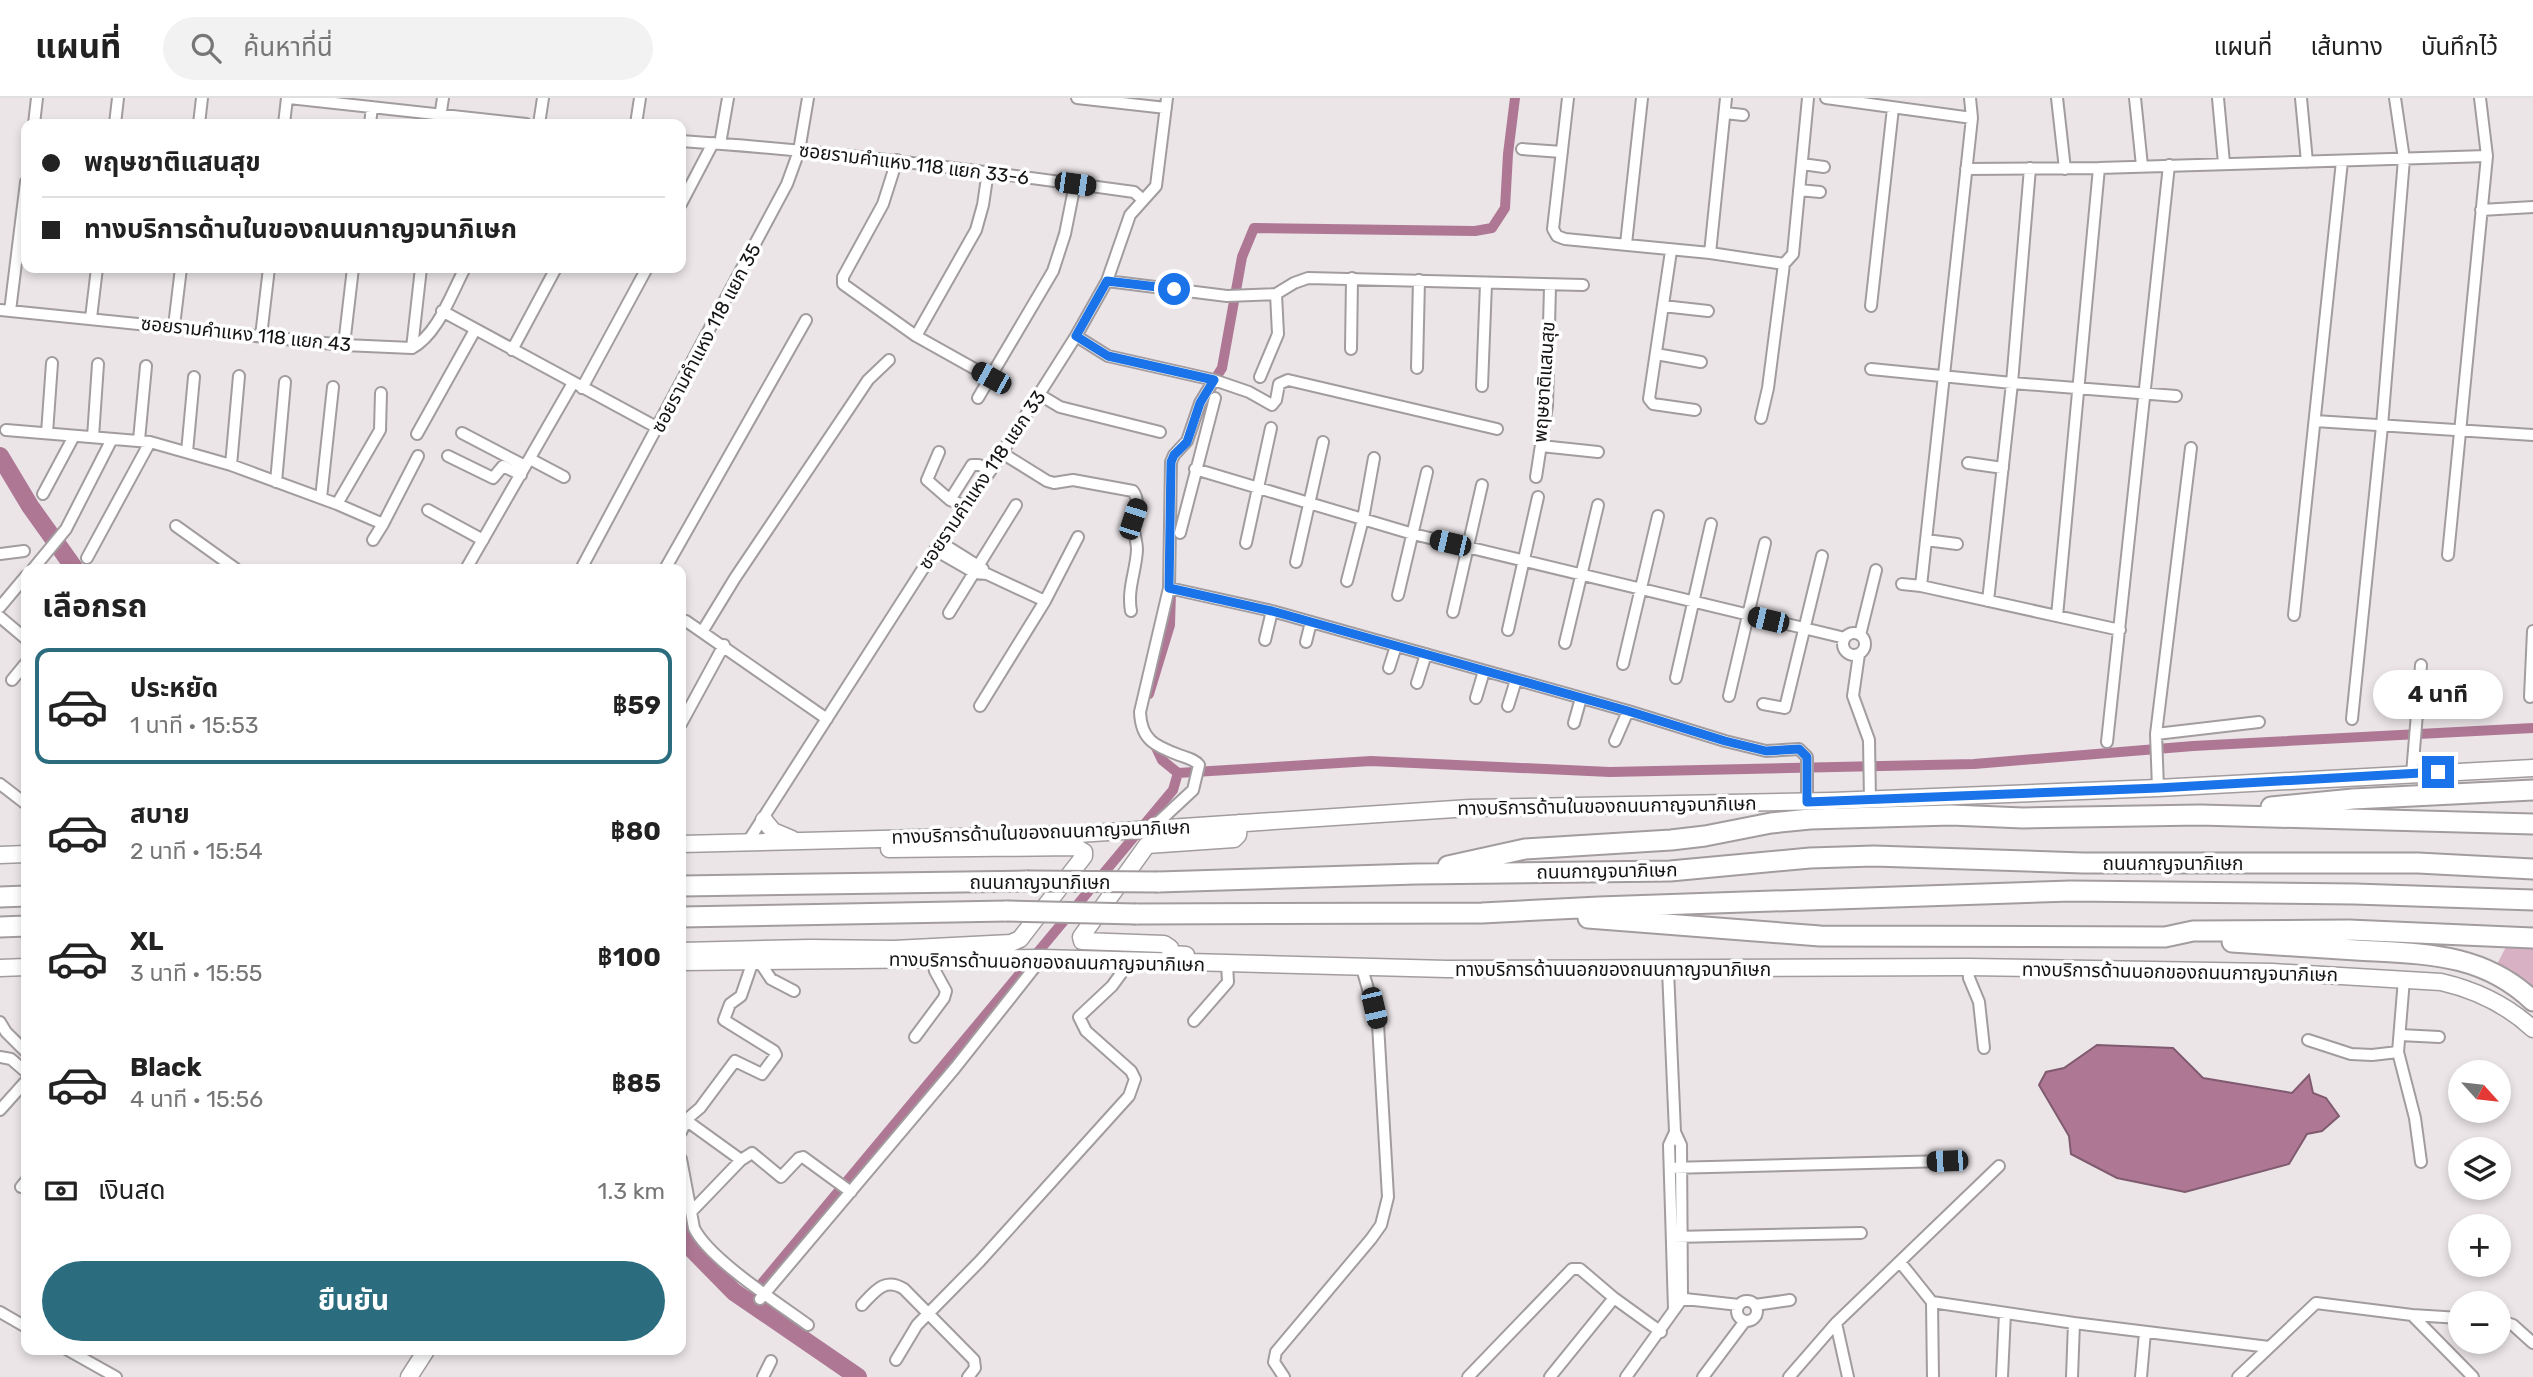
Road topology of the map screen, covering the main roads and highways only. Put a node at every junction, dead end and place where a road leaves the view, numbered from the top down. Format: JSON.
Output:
{"nodes":[{"id":1,"x":2533,"y":768,"type":"edge"},
{"id":2,"x":2533,"y":790,"type":"edge"},
{"id":3,"x":2200,"y":815,"type":"junction"},
{"id":4,"x":764,"y":820,"type":"road end"},
{"id":5,"x":1239,"y":824,"type":"junction"},
{"id":6,"x":2533,"y":824,"type":"edge"},
{"id":7,"x":794,"y":840,"type":"junction"},
{"id":8,"x":747,"y":843,"type":"junction"},
{"id":9,"x":686,"y":844,"type":"edge"},
{"id":10,"x":21,"y":854,"type":"edge"},
{"id":11,"x":0,"y":855,"type":"edge"},
{"id":12,"x":2533,"y":869,"type":"edge"},
{"id":13,"x":1416,"y":874,"type":"junction"},
{"id":14,"x":686,"y":886,"type":"edge"},
{"id":15,"x":21,"y":896,"type":"edge"},
{"id":16,"x":0,"y":897,"type":"edge"},
{"id":17,"x":2533,"y":900,"type":"edge"},
{"id":18,"x":1482,"y":913,"type":"junction"},
{"id":19,"x":686,"y":917,"type":"edge"},
{"id":20,"x":21,"y":926,"type":"edge"},
{"id":21,"x":0,"y":927,"type":"edge"},
{"id":22,"x":2165,"y":937,"type":"junction"},
{"id":23,"x":2533,"y":938,"type":"edge"},
{"id":24,"x":894,"y":949,"type":"junction"},
{"id":25,"x":686,"y":951,"type":"edge"},
{"id":26,"x":1171,"y":954,"type":"junction"},
{"id":27,"x":1010,"y":955,"type":"junction"},
{"id":28,"x":1044,"y":955,"type":"junction"},
{"id":29,"x":686,"y":962,"type":"edge"},
{"id":30,"x":21,"y":967,"type":"edge"},
{"id":31,"x":0,"y":968,"type":"edge"},
{"id":32,"x":2272,"y":972,"type":"junction"},
{"id":33,"x":2533,"y":1001,"type":"edge"},
{"id":34,"x":2533,"y":1029,"type":"edge"},
{"id":35,"x":419,"y":1355,"type":"edge"},
{"id":36,"x":409,"y":1377,"type":"edge"}],
"edges":[{"from":1,"to":5,"type":"main road","name":"ทางบริการด้านในของถนนกาญจนาภิเษก"},
{"from":2,"to":3,"type":"highway"},
{"from":3,"to":6,"type":"highway"},
{"from":3,"to":13,"type":"highway"},
{"from":4,"to":7,"type":"main road"},
{"from":5,"to":7,"type":"main road","name":"ทางบริการด้านในของถนนกาญจนาภิเษก"},
{"from":5,"to":26,"type":"main road"},
{"from":7,"to":8,"type":"main road","name":"ทางบริการด้านในของถนนกาญจนาภิเษก"},
{"from":8,"to":9,"type":"main road","name":"ทางบริการด้านในของถนนกาญจนาภิเษก"},
{"from":8,"to":24,"type":"main road"},
{"from":10,"to":11,"type":"main road"},
{"from":12,"to":13,"type":"highway","name":"ถนนกาญจนาภิเษก"},
{"from":13,"to":14,"type":"highway","name":"ถนนกาญจนาภิเษก","bridge":true},
{"from":15,"to":16,"type":"highway"},
{"from":17,"to":18,"type":"highway","name":"ถนนกาญจนาภิเษก"},
{"from":18,"to":19,"type":"highway","name":"ถนนกาญจนาภิเษก","bridge":true},
{"from":18,"to":22,"type":"highway"},
{"from":20,"to":21,"type":"highway"},
{"from":22,"to":23,"type":"highway"},
{"from":22,"to":33,"type":"highway"},
{"from":24,"to":25,"type":"main road"},
{"from":24,"to":27,"type":"main road"},
{"from":26,"to":28,"type":"main road"},
{"from":26,"to":32,"type":"main road"},
{"from":27,"to":28,"type":"main road","name":"ทางบริการด้านนอกของถนนกาญจนาภิเษก"},
{"from":27,"to":29,"type":"main road","name":"ทางบริการด้านนอกของถนนกาญจนาภิเษก"},
{"from":28,"to":32,"type":"main road","name":"ทางบริการด้านนอกของถนนกาญจนาภิเษก"},
{"from":30,"to":31,"type":"main road"},
{"from":32,"to":34,"type":"main road","name":"ทางบริการด้านนอกของถนนกาญจนาภิเษก"},
{"from":35,"to":36,"type":"main road"}]}
